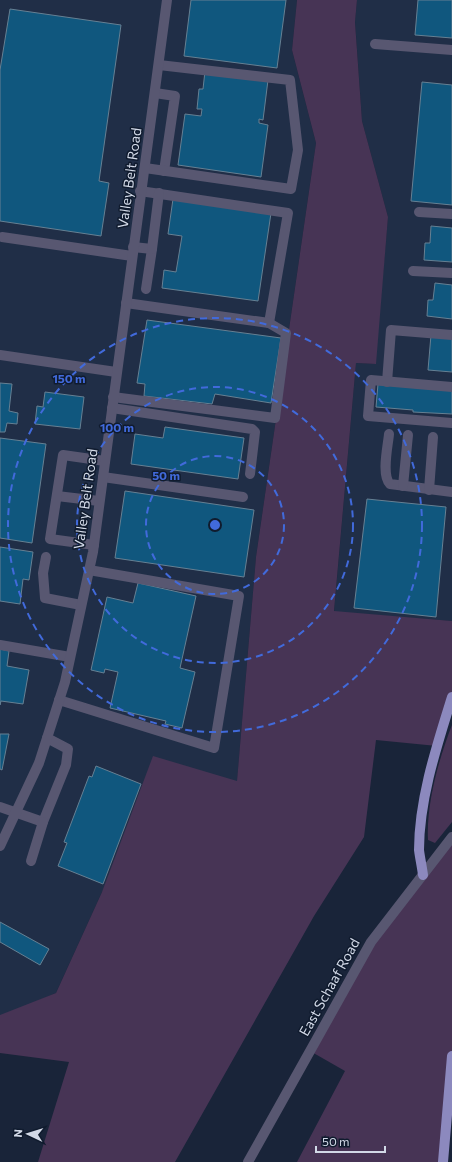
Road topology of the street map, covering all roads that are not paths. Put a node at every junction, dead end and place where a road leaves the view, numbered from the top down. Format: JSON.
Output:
{"nodes":[{"id":1,"x":167,"y":0,"type":"edge"},
{"id":2,"x":375,"y":44,"type":"dead end"},
{"id":3,"x":452,"y":50,"type":"edge"},
{"id":4,"x":159,"y":65,"type":"junction"},
{"id":5,"x":155,"y":93,"type":"junction"},
{"id":6,"x":145,"y":168,"type":"junction"},
{"id":7,"x":164,"y":171,"type":"junction"},
{"id":8,"x":140,"y":191,"type":"junction"},
{"id":9,"x":159,"y":194,"type":"junction"},
{"id":10,"x":419,"y":212,"type":"dead end"},
{"id":11,"x":452,"y":214,"type":"edge"},
{"id":12,"x":2,"y":237,"type":"dead end"},
{"id":13,"x":152,"y":249,"type":"junction"},
{"id":14,"x":133,"y":252,"type":"junction"},
{"id":15,"x":412,"y":271,"type":"dead end"},
{"id":16,"x":452,"y":273,"type":"edge"},
{"id":17,"x":146,"y":289,"type":"dead end"},
{"id":18,"x":126,"y":303,"type":"junction"},
{"id":19,"x":269,"y":323,"type":"junction"},
{"id":20,"x":452,"y":335,"type":"edge"},
{"id":21,"x":0,"y":354,"type":"edge"},
{"id":22,"x":116,"y":372,"type":"junction"},
{"id":23,"x":387,"y":382,"type":"junction"},
{"id":24,"x":452,"y":387,"type":"edge"},
{"id":25,"x":112,"y":402,"type":"junction"},
{"id":26,"x":452,"y":423,"type":"edge"},
{"id":27,"x":389,"y":434,"type":"dead end"},
{"id":28,"x":408,"y":435,"type":"dead end"},
{"id":29,"x":433,"y":437,"type":"dead end"},
{"id":30,"x":105,"y":461,"type":"junction"},
{"id":31,"x":250,"y":474,"type":"dead end"},
{"id":32,"x":102,"y":477,"type":"junction"},
{"id":33,"x":403,"y":486,"type":"junction"},
{"id":34,"x":429,"y":490,"type":"junction"},
{"id":35,"x":452,"y":492,"type":"edge"},
{"id":36,"x":57,"y":496,"type":"junction"},
{"id":37,"x":243,"y":497,"type":"dead end"},
{"id":38,"x":99,"y":501,"type":"junction"},
{"id":39,"x":94,"y":545,"type":"junction"},
{"id":40,"x":46,"y":557,"type":"dead end"},
{"id":41,"x":89,"y":570,"type":"junction"},
{"id":42,"x":81,"y":605,"type":"junction"},
{"id":43,"x":0,"y":645,"type":"edge"},
{"id":44,"x":70,"y":658,"type":"junction"},
{"id":45,"x":452,"y":697,"type":"edge"},
{"id":46,"x":59,"y":700,"type":"junction"},
{"id":47,"x":47,"y":738,"type":"junction"},
{"id":48,"x":0,"y":807,"type":"edge"},
{"id":49,"x":16,"y":812,"type":"junction"},
{"id":50,"x":43,"y":822,"type":"junction"},
{"id":51,"x":452,"y":837,"type":"edge"},
{"id":52,"x":0,"y":845,"type":"edge"},
{"id":53,"x":31,"y":861,"type":"dead end"},
{"id":54,"x":423,"y":874,"type":"junction"},
{"id":55,"x":452,"y":1056,"type":"edge"},
{"id":56,"x":248,"y":1162,"type":"edge"},
{"id":57,"x":442,"y":1162,"type":"edge"}],
"edges":[{"from":1,"to":4,"type":"street","name":"Valley Belt Road"},
{"from":2,"to":3,"type":"street"},
{"from":4,"to":5,"type":"street","name":"Valley Belt Road"},
{"from":4,"to":7,"type":"street"},
{"from":5,"to":6,"type":"street","name":"Valley Belt Road"},
{"from":5,"to":7,"type":"street"},
{"from":6,"to":7,"type":"street"},
{"from":6,"to":8,"type":"street","name":"Valley Belt Road"},
{"from":8,"to":9,"type":"street"},
{"from":8,"to":14,"type":"street","name":"Valley Belt Road"},
{"from":9,"to":13,"type":"street"},
{"from":9,"to":19,"type":"street"},
{"from":10,"to":11,"type":"street"},
{"from":12,"to":14,"type":"street"},
{"from":13,"to":14,"type":"street"},
{"from":13,"to":17,"type":"street"},
{"from":14,"to":18,"type":"street","name":"Valley Belt Road"},
{"from":15,"to":16,"type":"street"},
{"from":18,"to":19,"type":"street"},
{"from":18,"to":22,"type":"street","name":"Valley Belt Road"},
{"from":19,"to":25,"type":"street"},
{"from":20,"to":23,"type":"street"},
{"from":21,"to":22,"type":"street"},
{"from":22,"to":25,"type":"street","name":"Valley Belt Road"},
{"from":23,"to":24,"type":"street"},
{"from":23,"to":26,"type":"street"},
{"from":25,"to":30,"type":"street","name":"Valley Belt Road"},
{"from":25,"to":31,"type":"street"},
{"from":27,"to":33,"type":"street"},
{"from":28,"to":33,"type":"street"},
{"from":29,"to":34,"type":"street"},
{"from":30,"to":32,"type":"street","name":"Valley Belt Road"},
{"from":30,"to":36,"type":"street"},
{"from":32,"to":37,"type":"street"},
{"from":32,"to":38,"type":"street","name":"Valley Belt Road"},
{"from":33,"to":34,"type":"street"},
{"from":34,"to":35,"type":"street"},
{"from":36,"to":38,"type":"street"},
{"from":36,"to":39,"type":"street"},
{"from":38,"to":39,"type":"street","name":"Valley Belt Road"},
{"from":39,"to":41,"type":"street","name":"Valley Belt Road"},
{"from":40,"to":42,"type":"street"},
{"from":41,"to":42,"type":"street","name":"Valley Belt Road"},
{"from":41,"to":46,"type":"street"},
{"from":42,"to":44,"type":"street","name":"Valley Belt Road"},
{"from":43,"to":44,"type":"street"},
{"from":44,"to":46,"type":"street","name":"Valley Belt Road"},
{"from":45,"to":54,"type":"main road"},
{"from":46,"to":47,"type":"street","name":"Valley Belt Road"},
{"from":47,"to":49,"type":"street","name":"Valley Belt Road"},
{"from":47,"to":50,"type":"street"},
{"from":48,"to":49,"type":"street"},
{"from":49,"to":50,"type":"street"},
{"from":49,"to":52,"type":"street","name":"Valley Belt Road"},
{"from":50,"to":53,"type":"street"},
{"from":51,"to":54,"type":"street","name":"East Schaaf Road"},
{"from":54,"to":56,"type":"street","name":"East Schaaf Road"},
{"from":55,"to":57,"type":"main road"}]}
